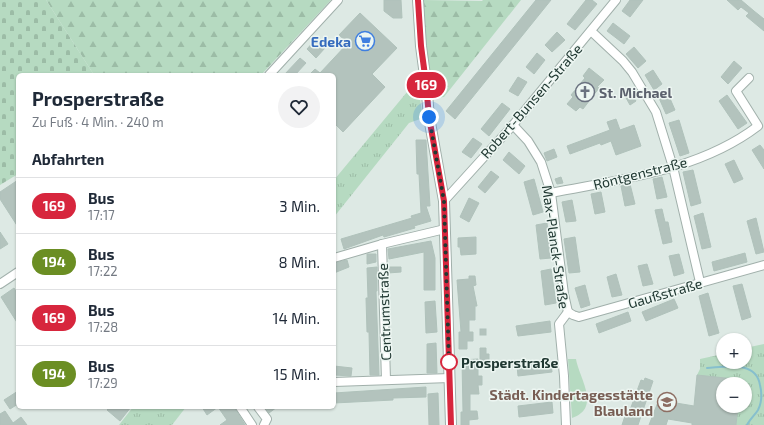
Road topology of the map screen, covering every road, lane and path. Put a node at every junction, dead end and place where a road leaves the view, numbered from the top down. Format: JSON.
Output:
{"nodes":[{"id":1,"x":338,"y":0,"type":"edge"},
{"id":2,"x":418,"y":0,"type":"edge"},
{"id":3,"x":616,"y":0,"type":"edge"},
{"id":4,"x":591,"y":31,"type":"junction"},
{"id":5,"x":271,"y":73,"type":"edge"},
{"id":6,"x":748,"y":78,"type":"dead end"},
{"id":7,"x":512,"y":125,"type":"junction"},
{"id":8,"x":673,"y":167,"type":"junction"},
{"id":9,"x":551,"y":193,"type":"junction"},
{"id":10,"x":444,"y":201,"type":"junction"},
{"id":11,"x":445,"y":229,"type":"junction"},
{"id":12,"x":382,"y":244,"type":"junction"},
{"id":13,"x":336,"y":257,"type":"edge"},
{"id":14,"x":764,"y":266,"type":"edge"},
{"id":15,"x":16,"y":273,"type":"edge"},
{"id":16,"x":700,"y":282,"type":"junction"},
{"id":17,"x":0,"y":284,"type":"edge"},
{"id":18,"x":568,"y":312,"type":"junction"},
{"id":19,"x":450,"y":378,"type":"junction"},
{"id":20,"x":386,"y":380,"type":"junction"},
{"id":21,"x":336,"y":382,"type":"edge"},
{"id":22,"x":241,"y":409,"type":"edge"},
{"id":23,"x":260,"y":409,"type":"edge"},
{"id":24,"x":252,"y":425,"type":"edge"},
{"id":25,"x":264,"y":425,"type":"edge"},
{"id":26,"x":451,"y":425,"type":"edge"},
{"id":27,"x":566,"y":425,"type":"edge"}],
"edges":[{"from":1,"to":5,"type":"street"},
{"from":2,"to":10,"type":"street"},
{"from":3,"to":4,"type":"street","name":"Robert-Bunsen-Straße"},
{"from":4,"to":7,"type":"street","name":"Robert-Bunsen-Straße"},
{"from":4,"to":8,"type":"street"},
{"from":6,"to":8,"type":"street","name":"Röntgenstraße"},
{"from":7,"to":9,"type":"street","name":"Max-Planck-Straße"},
{"from":7,"to":10,"type":"street","name":"Robert-Bunsen-Straße"},
{"from":8,"to":9,"type":"street","name":"Röntgenstraße"},
{"from":8,"to":16,"type":"street"},
{"from":9,"to":18,"type":"street","name":"Max-Planck-Straße"},
{"from":10,"to":11,"type":"street"},
{"from":11,"to":12,"type":"street"},
{"from":11,"to":19,"type":"street"},
{"from":12,"to":13,"type":"street"},
{"from":12,"to":20,"type":"street","name":"Centrumstraße"},
{"from":14,"to":16,"type":"street","name":"Gaußstraße"},
{"from":15,"to":17,"type":"street"},
{"from":16,"to":18,"type":"street","name":"Gaußstraße"},
{"from":18,"to":27,"type":"street","name":"Max-Planck-Straße"},
{"from":19,"to":20,"type":"street"},
{"from":19,"to":26,"type":"street"},
{"from":20,"to":21,"type":"street"},
{"from":22,"to":24,"type":"street"},
{"from":23,"to":25,"type":"street"}]}
